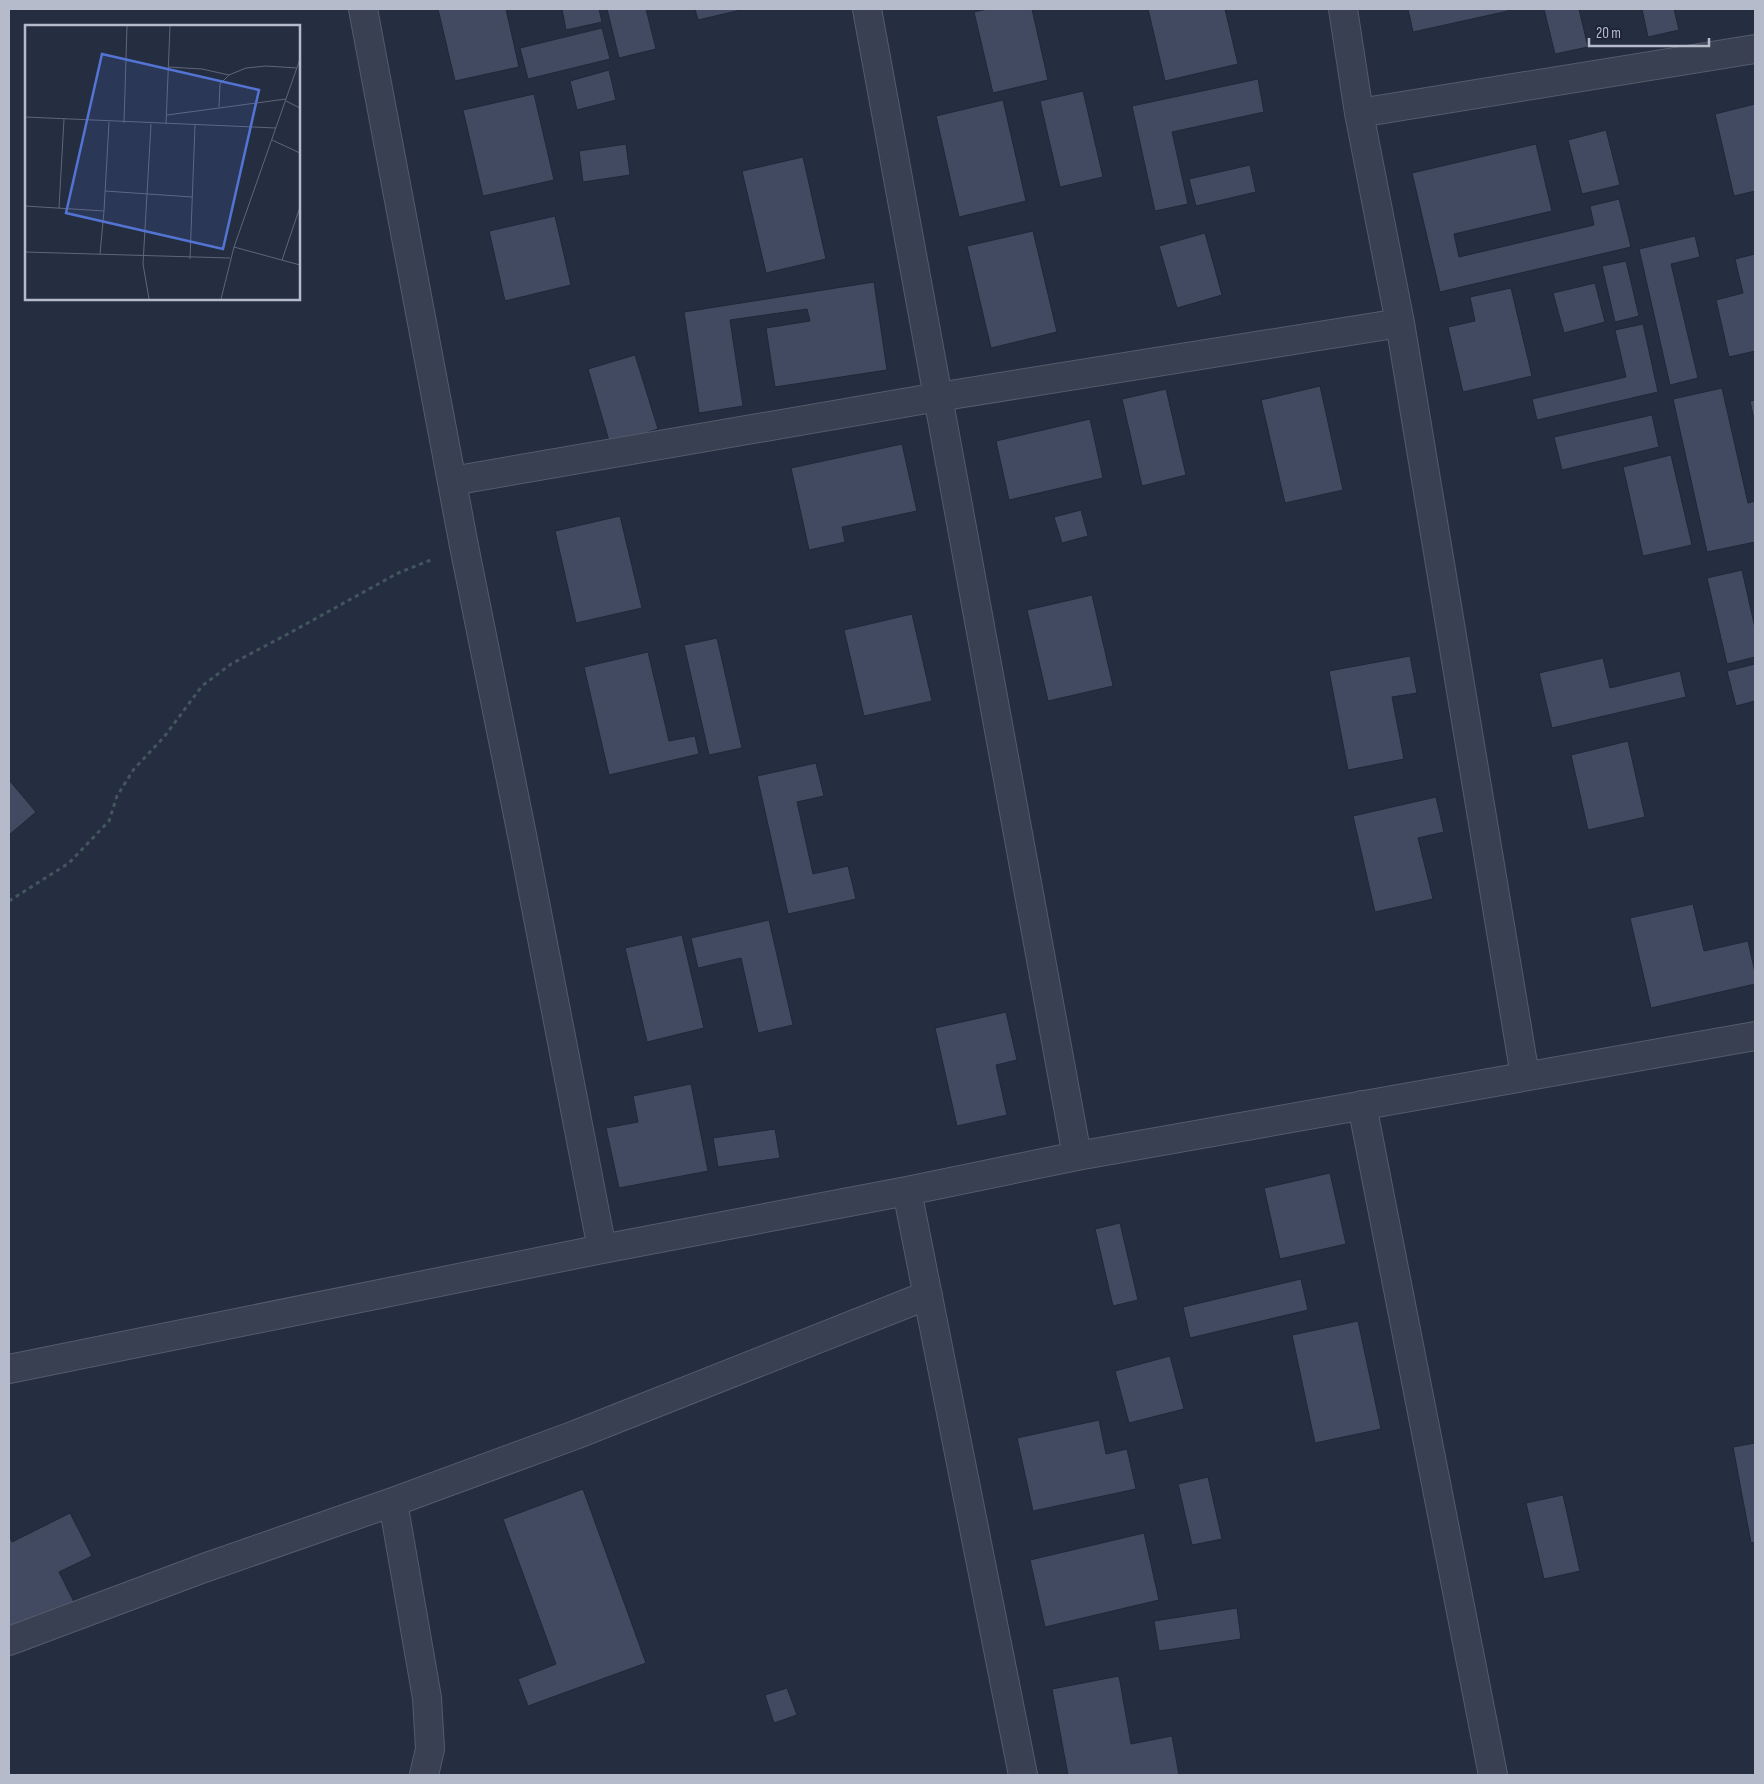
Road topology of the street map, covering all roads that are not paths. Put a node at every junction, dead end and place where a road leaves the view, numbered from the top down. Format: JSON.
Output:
{"nodes":[{"id":1,"x":363,"y":9,"type":"edge"},
{"id":2,"x":867,"y":9,"type":"edge"},
{"id":3,"x":1343,"y":9,"type":"edge"},
{"id":4,"x":1755,"y":49,"type":"edge"},
{"id":5,"x":1359,"y":113,"type":"junction"},
{"id":6,"x":1400,"y":323,"type":"junction"},
{"id":7,"x":938,"y":397,"type":"junction"},
{"id":8,"x":452,"y":482,"type":"junction"},
{"id":9,"x":1755,"y":1036,"type":"edge"},
{"id":10,"x":1525,"y":1076,"type":"junction"},
{"id":11,"x":1362,"y":1105,"type":"junction"},
{"id":12,"x":1077,"y":1156,"type":"junction"},
{"id":13,"x":907,"y":1191,"type":"junction"},
{"id":14,"x":602,"y":1249,"type":"junction"},
{"id":15,"x":928,"y":1295,"type":"junction"},
{"id":16,"x":9,"y":1369,"type":"edge"},
{"id":17,"x":392,"y":1502,"type":"junction"},
{"id":18,"x":9,"y":1641,"type":"edge"},
{"id":19,"x":424,"y":1775,"type":"edge"},
{"id":20,"x":1023,"y":1775,"type":"edge"},
{"id":21,"x":1493,"y":1775,"type":"edge"}],
"edges":[{"from":1,"to":8,"type":"street"},
{"from":2,"to":7,"type":"street"},
{"from":3,"to":5,"type":"street"},
{"from":4,"to":5,"type":"street"},
{"from":5,"to":6,"type":"street"},
{"from":6,"to":7,"type":"street"},
{"from":6,"to":10,"type":"street"},
{"from":7,"to":8,"type":"street"},
{"from":7,"to":12,"type":"street"},
{"from":8,"to":14,"type":"street"},
{"from":9,"to":10,"type":"street"},
{"from":10,"to":11,"type":"street"},
{"from":11,"to":12,"type":"street"},
{"from":11,"to":21,"type":"street"},
{"from":12,"to":13,"type":"street"},
{"from":13,"to":14,"type":"street"},
{"from":13,"to":15,"type":"street"},
{"from":14,"to":16,"type":"street"},
{"from":15,"to":17,"type":"street"},
{"from":15,"to":20,"type":"street"},
{"from":17,"to":18,"type":"street"},
{"from":17,"to":19,"type":"street"}]}
